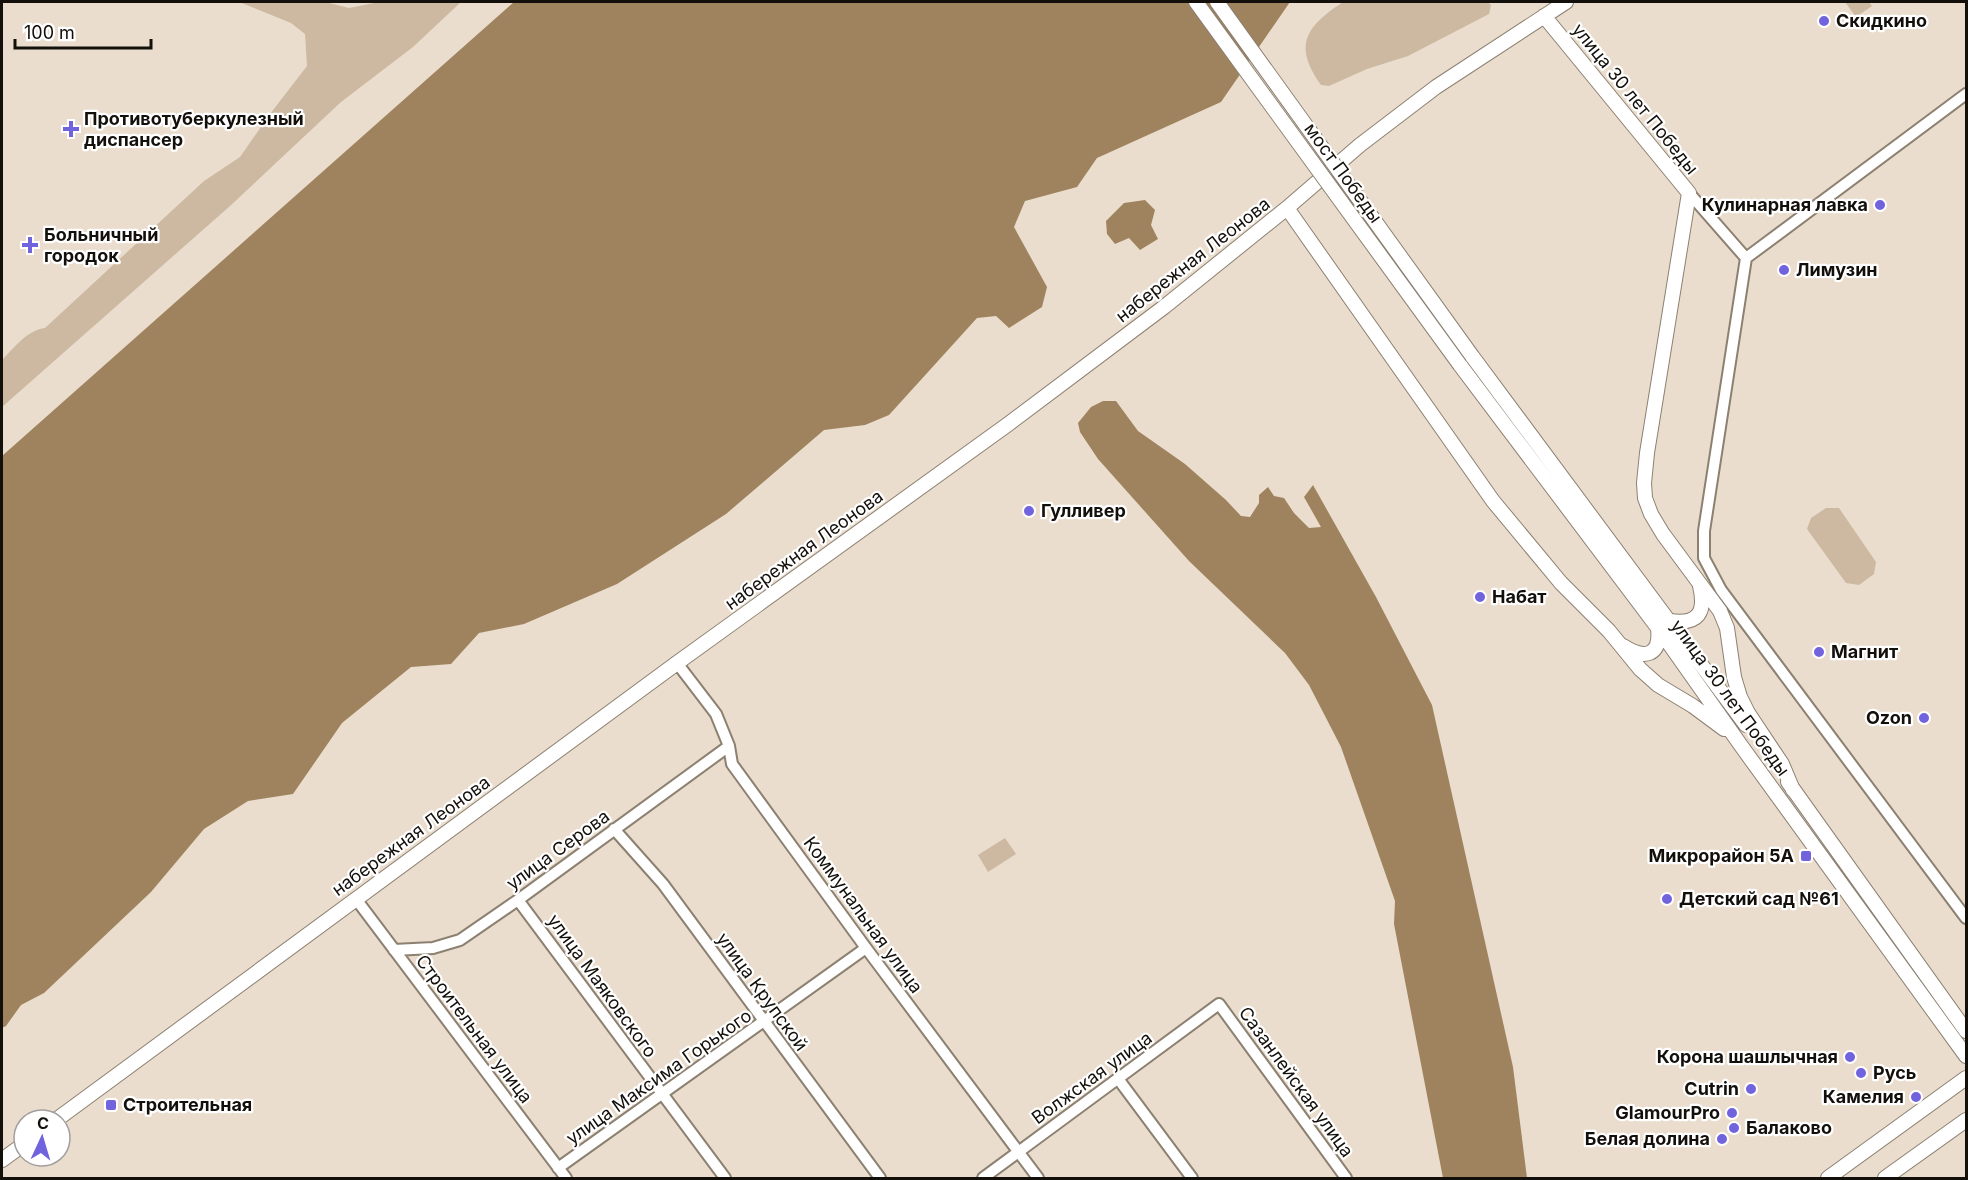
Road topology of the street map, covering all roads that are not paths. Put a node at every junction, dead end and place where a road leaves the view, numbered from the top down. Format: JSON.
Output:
{"nodes":[{"id":1,"x":1196,"y":2,"type":"edge"},
{"id":2,"x":1217,"y":2,"type":"edge"},
{"id":3,"x":1566,"y":2,"type":"edge"},
{"id":4,"x":1544,"y":16,"type":"junction"},
{"id":5,"x":1966,"y":94,"type":"edge"},
{"id":6,"x":1689,"y":193,"type":"junction"},
{"id":7,"x":1287,"y":208,"type":"junction"},
{"id":8,"x":1746,"y":258,"type":"junction"},
{"id":9,"x":1460,"y":365,"type":"joint"},
{"id":10,"x":1699,"y":584,"type":"junction"},
{"id":11,"x":1664,"y":624,"type":"junction"},
{"id":12,"x":1619,"y":644,"type":"junction"},
{"id":13,"x":677,"y":663,"type":"junction"},
{"id":14,"x":729,"y":746,"type":"junction"},
{"id":15,"x":1742,"y":747,"type":"junction"},
{"id":16,"x":1793,"y":790,"type":"junction"},
{"id":17,"x":614,"y":829,"type":"junction"},
{"id":18,"x":356,"y":899,"type":"junction"},
{"id":19,"x":518,"y":900,"type":"junction"},
{"id":20,"x":1966,"y":918,"type":"edge"},
{"id":21,"x":866,"y":948,"type":"junction"},
{"id":22,"x":394,"y":950,"type":"junction"},
{"id":23,"x":1219,"y":1004,"type":"joint"},
{"id":24,"x":764,"y":1023,"type":"junction"},
{"id":25,"x":1966,"y":1032,"type":"edge"},
{"id":26,"x":1966,"y":1056,"type":"edge"},
{"id":27,"x":1966,"y":1078,"type":"edge"},
{"id":28,"x":1119,"y":1080,"type":"junction"},
{"id":29,"x":662,"y":1095,"type":"junction"},
{"id":30,"x":72,"y":1108,"type":"edge"},
{"id":31,"x":1966,"y":1120,"type":"edge"},
{"id":32,"x":1019,"y":1152,"type":"junction"},
{"id":33,"x":558,"y":1168,"type":"junction"},
{"id":34,"x":566,"y":1179,"type":"edge"},
{"id":35,"x":725,"y":1179,"type":"edge"},
{"id":36,"x":880,"y":1179,"type":"edge"},
{"id":37,"x":983,"y":1179,"type":"edge"},
{"id":38,"x":1038,"y":1179,"type":"edge"},
{"id":39,"x":1192,"y":1179,"type":"edge"},
{"id":40,"x":1346,"y":1179,"type":"edge"},
{"id":41,"x":1828,"y":1179,"type":"edge"},
{"id":42,"x":1885,"y":1179,"type":"edge"}],
"edges":[{"from":1,"to":9,"type":"main road","name":"мост Победы","bridge":true},
{"from":2,"to":11,"type":"main road","bridge":true},
{"from":3,"to":4,"type":"main road","name":"набережная Леонова"},
{"from":4,"to":6,"type":"main road","name":"улица 30 лет Победы"},
{"from":4,"to":7,"type":"main road","name":"набережная Леонова"},
{"from":5,"to":8,"type":"street"},
{"from":6,"to":8,"type":"street"},
{"from":6,"to":10,"type":"main road","name":"улица 30 лет Победы"},
{"from":7,"to":12,"type":"main road"},
{"from":7,"to":13,"type":"main road","name":"набережная Леонова"},
{"from":8,"to":20,"type":"street"},
{"from":9,"to":11,"type":"main road","name":"улица 30 лет Победы"},
{"from":10,"to":11,"type":"main road"},
{"from":10,"to":16,"type":"main road","name":"улица 30 лет Победы"},
{"from":11,"to":12,"type":"main road"},
{"from":11,"to":15,"type":"main road","name":"улица 30 лет Победы"},
{"from":11,"to":16,"type":"main road"},
{"from":12,"to":15,"type":"main road"},
{"from":13,"to":14,"type":"street","name":"Коммунальная улица"},
{"from":13,"to":18,"type":"main road","name":"набережная Леонова"},
{"from":14,"to":17,"type":"street","name":"улица Серова"},
{"from":14,"to":21,"type":"street","name":"Коммунальная улица"},
{"from":15,"to":26,"type":"main road","name":"улица 30 лет Победы"},
{"from":16,"to":25,"type":"main road"},
{"from":17,"to":19,"type":"street","name":"улица Серова"},
{"from":17,"to":24,"type":"street","name":"улица Крупской"},
{"from":18,"to":22,"type":"street","name":"Строительная улица"},
{"from":18,"to":30,"type":"main road","name":"набережная Леонова"},
{"from":19,"to":22,"type":"street","name":"улица Серова"},
{"from":19,"to":29,"type":"street","name":"улица Маяковского"},
{"from":21,"to":24,"type":"street","name":"улица Максима Горького"},
{"from":21,"to":32,"type":"street","name":"Коммунальная улица"},
{"from":22,"to":33,"type":"street","name":"Строительная улица"},
{"from":23,"to":28,"type":"street","name":"Волжская улица"},
{"from":23,"to":40,"type":"street","name":"Сазанлейская улица"},
{"from":24,"to":29,"type":"street","name":"улица Максима Горького"},
{"from":24,"to":36,"type":"street","name":"улица Крупской"},
{"from":27,"to":41,"type":"main road"},
{"from":28,"to":32,"type":"street","name":"Волжская улица"},
{"from":28,"to":39,"type":"street"},
{"from":29,"to":33,"type":"street","name":"улица Максима Горького"},
{"from":29,"to":35,"type":"street","name":"улица Маяковского"},
{"from":31,"to":42,"type":"main road"},
{"from":32,"to":37,"type":"street","name":"Волжская улица"},
{"from":32,"to":38,"type":"street","name":"Коммунальная улица"},
{"from":33,"to":34,"type":"street","name":"Строительная улица"}]}
